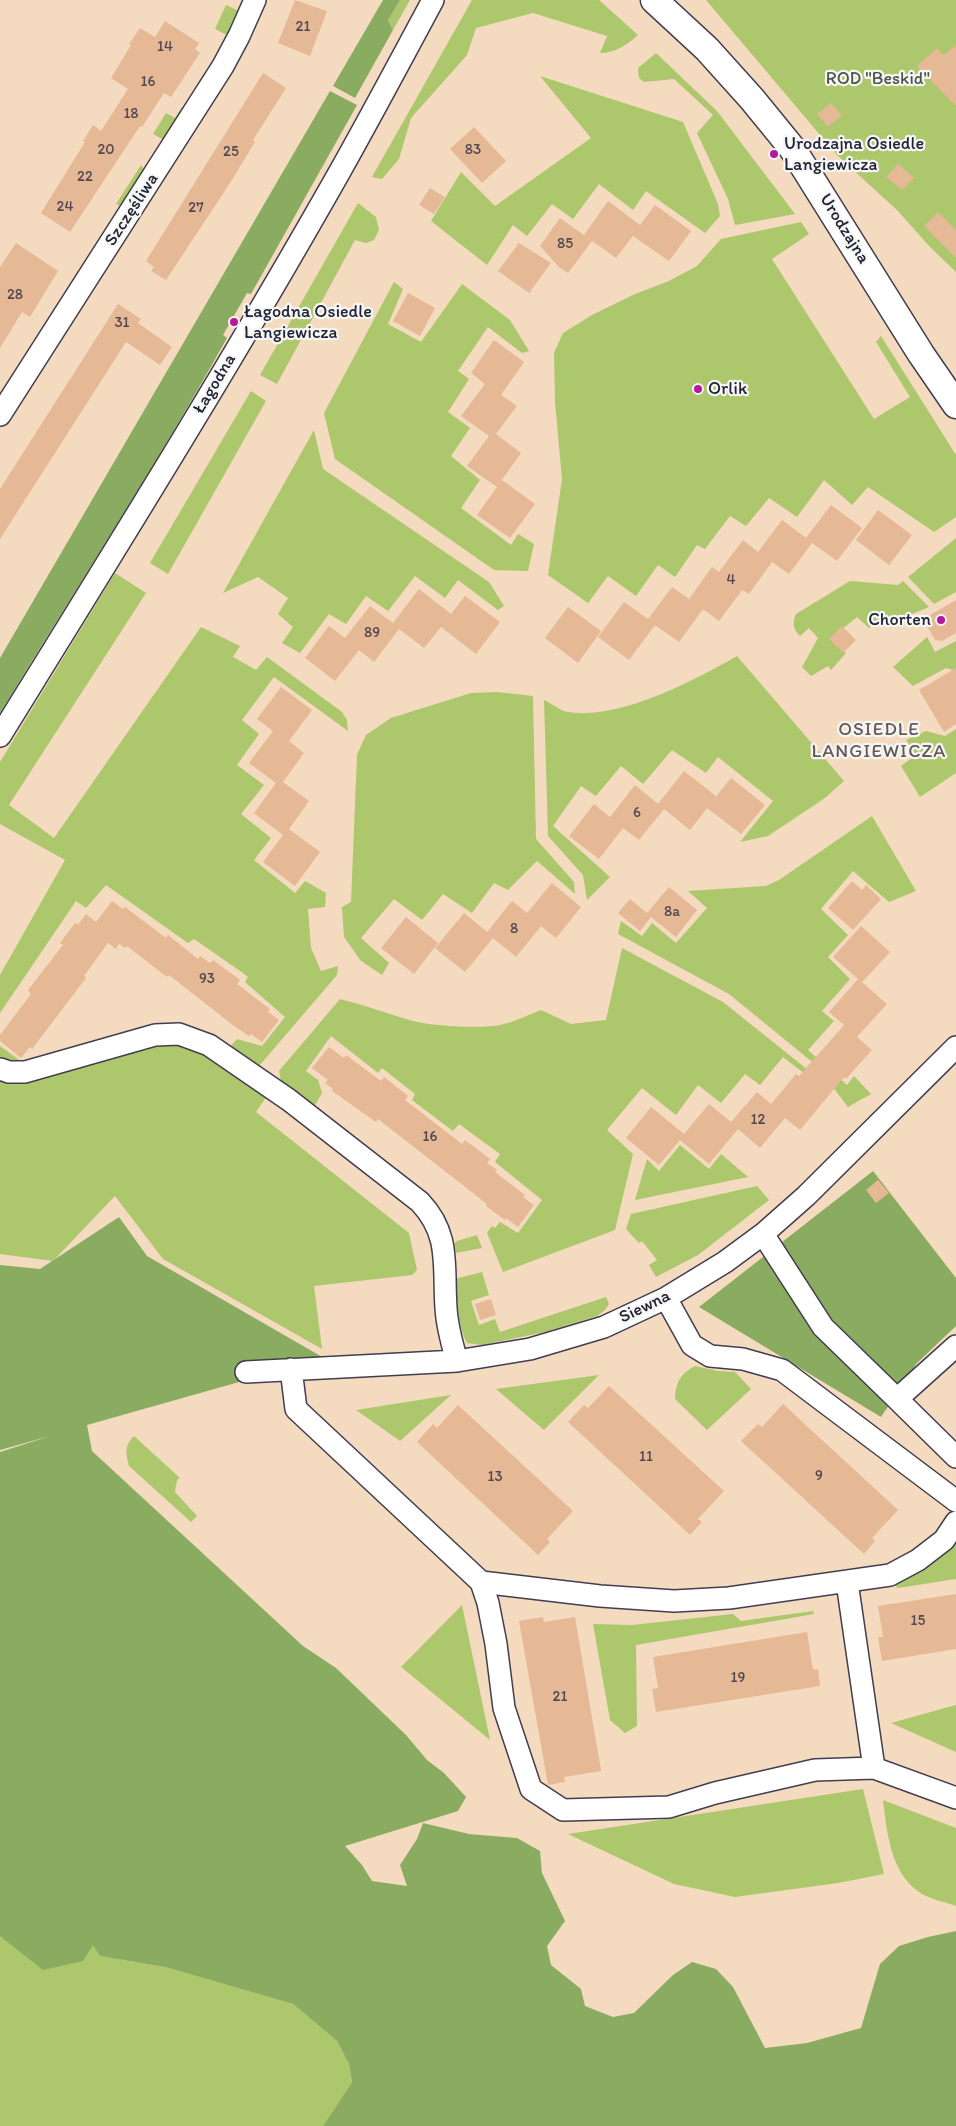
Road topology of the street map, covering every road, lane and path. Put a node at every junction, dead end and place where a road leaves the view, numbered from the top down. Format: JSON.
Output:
{"nodes":[{"id":1,"x":255,"y":0,"type":"edge"},
{"id":2,"x":433,"y":0,"type":"edge"},
{"id":3,"x":654,"y":0,"type":"edge"},
{"id":4,"x":956,"y":405,"type":"edge"},
{"id":5,"x":0,"y":415,"type":"edge"},
{"id":6,"x":0,"y":736,"type":"edge"},
{"id":7,"x":956,"y":1047,"type":"edge"},
{"id":8,"x":0,"y":1069,"type":"edge"},
{"id":9,"x":763,"y":1234,"type":"junction"},
{"id":10,"x":666,"y":1298,"type":"junction"},
{"id":11,"x":956,"y":1346,"type":"edge"},
{"id":12,"x":458,"y":1361,"type":"junction"},
{"id":13,"x":291,"y":1369,"type":"junction"},
{"id":14,"x":246,"y":1372,"type":"dead end"},
{"id":15,"x":897,"y":1399,"type":"junction"},
{"id":16,"x":956,"y":1457,"type":"edge"},
{"id":17,"x":956,"y":1501,"type":"edge"},
{"id":18,"x":956,"y":1522,"type":"edge"},
{"id":19,"x":481,"y":1582,"type":"junction"},
{"id":20,"x":847,"y":1582,"type":"junction"},
{"id":21,"x":874,"y":1768,"type":"junction"},
{"id":22,"x":956,"y":1798,"type":"edge"}],
"edges":[{"from":1,"to":5,"type":"street","name":"Szczęśliwa"},
{"from":2,"to":6,"type":"street","name":"Łagodna"},
{"from":3,"to":4,"type":"street","name":"Urodzajna"},
{"from":7,"to":9,"type":"street","name":"Siewna"},
{"from":8,"to":12,"type":"street"},
{"from":9,"to":10,"type":"street","name":"Siewna"},
{"from":9,"to":15,"type":"street"},
{"from":10,"to":12,"type":"street","name":"Siewna"},
{"from":10,"to":17,"type":"street"},
{"from":11,"to":15,"type":"street"},
{"from":12,"to":13,"type":"street","name":"Siewna"},
{"from":13,"to":14,"type":"street","name":"Siewna"},
{"from":13,"to":19,"type":"street"},
{"from":15,"to":16,"type":"street"},
{"from":18,"to":20,"type":"street"},
{"from":19,"to":20,"type":"street"},
{"from":19,"to":21,"type":"street"},
{"from":20,"to":21,"type":"street"},
{"from":21,"to":22,"type":"street"}]}
